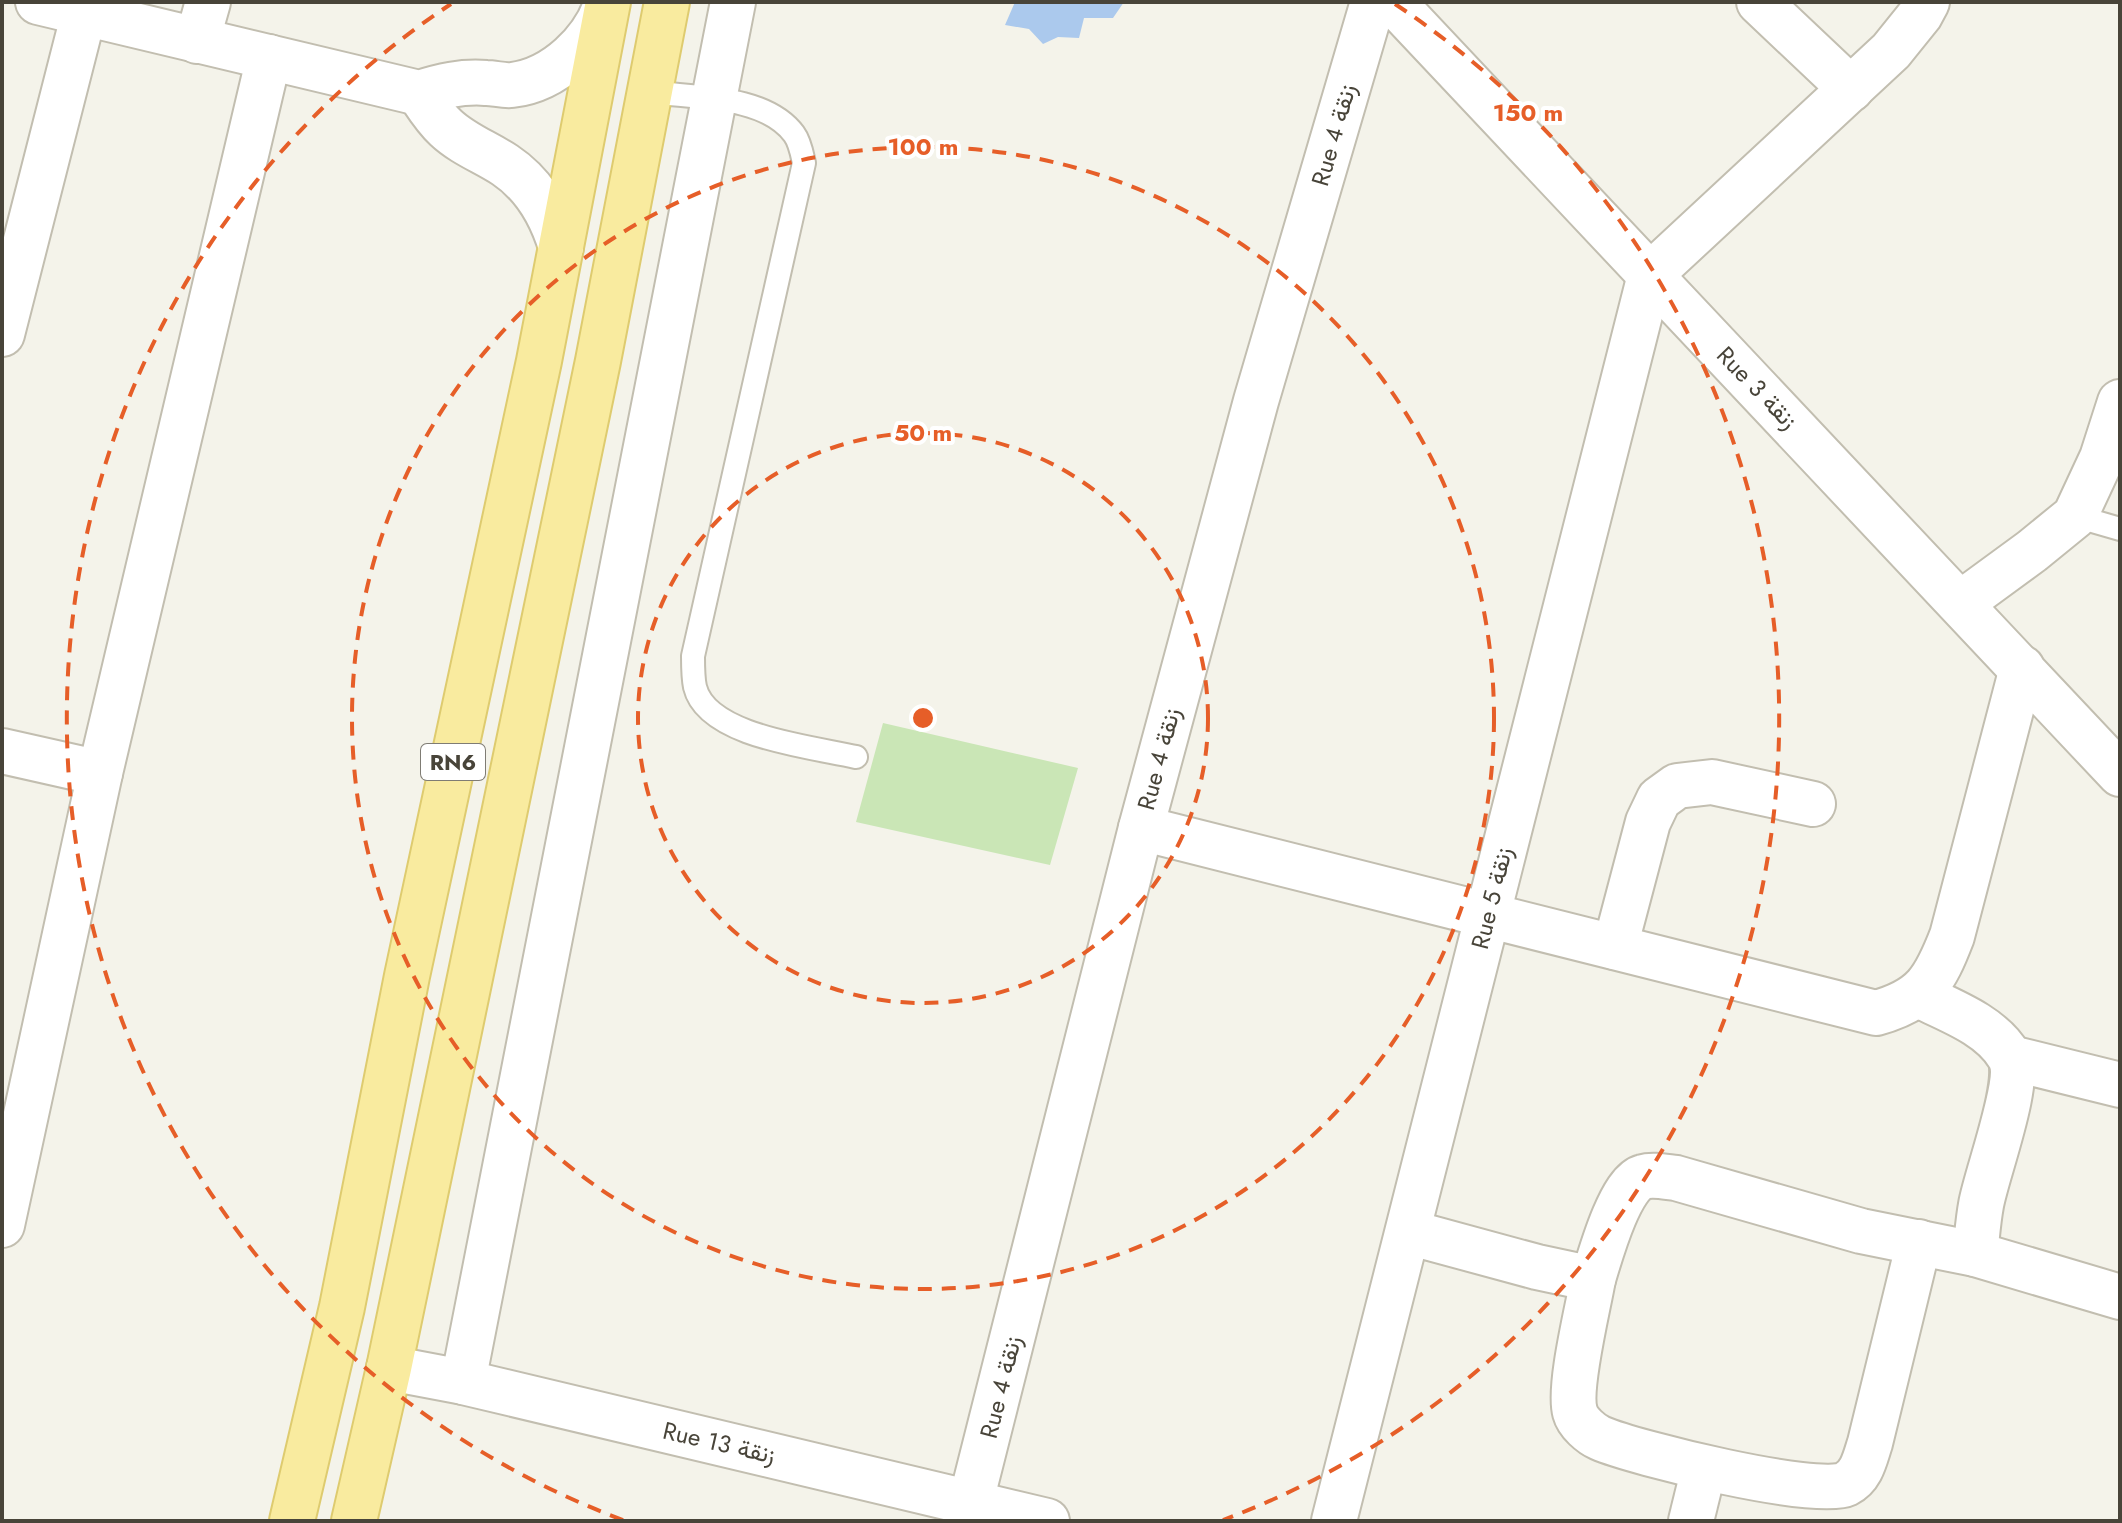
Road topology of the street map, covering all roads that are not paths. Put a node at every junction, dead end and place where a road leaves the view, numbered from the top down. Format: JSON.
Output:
{"nodes":[{"id":1,"x":38,"y":2,"type":"edge"},
{"id":2,"x":608,"y":2,"type":"edge"},
{"id":3,"x":667,"y":2,"type":"edge"},
{"id":4,"x":733,"y":2,"type":"edge"},
{"id":5,"x":1373,"y":2,"type":"edge"},
{"id":6,"x":1393,"y":2,"type":"edge"},
{"id":7,"x":1759,"y":2,"type":"edge"},
{"id":8,"x":1927,"y":2,"type":"edge"},
{"id":9,"x":84,"y":13,"type":"junction"},
{"id":10,"x":203,"y":22,"type":"edge"},
{"id":11,"x":269,"y":57,"type":"junction"},
{"id":12,"x":1851,"y":89,"type":"junction"},
{"id":13,"x":650,"y":92,"type":"junction"},
{"id":14,"x":419,"y":93,"type":"junction"},
{"id":15,"x":713,"y":100,"type":"junction"},
{"id":16,"x":561,"y":247,"type":"junction"},
{"id":17,"x":1650,"y":275,"type":"junction"},
{"id":18,"x":2,"y":334,"type":"edge"},
{"id":19,"x":2120,"y":402,"type":"edge"},
{"id":20,"x":2075,"y":516,"type":"junction"},
{"id":21,"x":2120,"y":529,"type":"edge"},
{"id":22,"x":1961,"y":603,"type":"junction"},
{"id":23,"x":2022,"y":668,"type":"junction"},
{"id":24,"x":2,"y":751,"type":"edge"},
{"id":25,"x":856,"y":757,"type":"dead end"},
{"id":26,"x":100,"y":773,"type":"junction"},
{"id":27,"x":2120,"y":774,"type":"edge"},
{"id":28,"x":1813,"y":804,"type":"dead end"},
{"id":29,"x":1141,"y":828,"type":"junction"},
{"id":30,"x":1488,"y":914,"type":"junction"},
{"id":31,"x":1615,"y":947,"type":"junction"},
{"id":32,"x":1918,"y":995,"type":"junction"},
{"id":33,"x":2011,"y":1058,"type":"junction"},
{"id":34,"x":2120,"y":1085,"type":"edge"},
{"id":35,"x":2,"y":1225,"type":"edge"},
{"id":36,"x":1408,"y":1232,"type":"junction"},
{"id":37,"x":1919,"y":1242,"type":"junction"},
{"id":38,"x":1975,"y":1254,"type":"junction"},
{"id":39,"x":1593,"y":1279,"type":"junction"},
{"id":40,"x":2120,"y":1297,"type":"edge"},
{"id":41,"x":389,"y":1368,"type":"junction"},
{"id":42,"x":463,"y":1382,"type":"junction"},
{"id":43,"x":1704,"y":1468,"type":"junction"},
{"id":44,"x":969,"y":1512,"type":"edge"},
{"id":45,"x":292,"y":1521,"type":"edge"},
{"id":46,"x":354,"y":1521,"type":"edge"},
{"id":47,"x":1047,"y":1521,"type":"edge"},
{"id":48,"x":1334,"y":1521,"type":"edge"},
{"id":49,"x":1691,"y":1521,"type":"edge"}],
"edges":[{"from":1,"to":9,"type":"street"},
{"from":2,"to":14,"type":"street"},
{"from":2,"to":16,"type":"main road","number":"RN6"},
{"from":3,"to":13,"type":"main road","number":"RN6"},
{"from":4,"to":15,"type":"street"},
{"from":5,"to":29,"type":"street","name":"Rue 4 زنقة"},
{"from":6,"to":17,"type":"street","name":"Rue 3 زنقة"},
{"from":7,"to":12,"type":"street"},
{"from":8,"to":12,"type":"street"},
{"from":9,"to":10,"type":"street"},
{"from":9,"to":18,"type":"street"},
{"from":10,"to":11,"type":"street"},
{"from":11,"to":14,"type":"street"},
{"from":11,"to":26,"type":"street"},
{"from":12,"to":17,"type":"street"},
{"from":13,"to":15,"type":"lane"},
{"from":13,"to":41,"type":"main road","number":"RN6"},
{"from":14,"to":16,"type":"street"},
{"from":15,"to":25,"type":"lane"},
{"from":15,"to":42,"type":"street"},
{"from":16,"to":45,"type":"main road","number":"RN6"},
{"from":17,"to":22,"type":"street","name":"Rue 3 زنقة"},
{"from":17,"to":30,"type":"street","name":"Rue 5 زنقة"},
{"from":19,"to":20,"type":"street"},
{"from":20,"to":21,"type":"lane"},
{"from":20,"to":22,"type":"street"},
{"from":22,"to":23,"type":"street","name":"Rue 3 زنقة"},
{"from":23,"to":27,"type":"street","name":"Rue 3 زنقة"},
{"from":23,"to":32,"type":"street"},
{"from":24,"to":26,"type":"street"},
{"from":26,"to":35,"type":"street"},
{"from":28,"to":31,"type":"street"},
{"from":29,"to":30,"type":"street"},
{"from":29,"to":44,"type":"street","name":"Rue 4 زنقة"},
{"from":30,"to":31,"type":"street"},
{"from":30,"to":36,"type":"street","name":"Rue 5 زنقة"},
{"from":31,"to":32,"type":"street"},
{"from":32,"to":33,"type":"street"},
{"from":33,"to":34,"type":"street"},
{"from":33,"to":38,"type":"street"},
{"from":36,"to":39,"type":"street"},
{"from":36,"to":48,"type":"street","name":"Rue 5 زنقة"},
{"from":37,"to":38,"type":"street"},
{"from":37,"to":39,"type":"street"},
{"from":37,"to":43,"type":"street"},
{"from":38,"to":40,"type":"street"},
{"from":39,"to":43,"type":"street"},
{"from":41,"to":42,"type":"street","name":"Rue 13 زنقة"},
{"from":41,"to":46,"type":"main road","number":"RN6"},
{"from":42,"to":44,"type":"street","name":"Rue 13 زنقة"},
{"from":43,"to":49,"type":"street"},
{"from":44,"to":47,"type":"street","name":"Rue 13 زنقة"}]}
